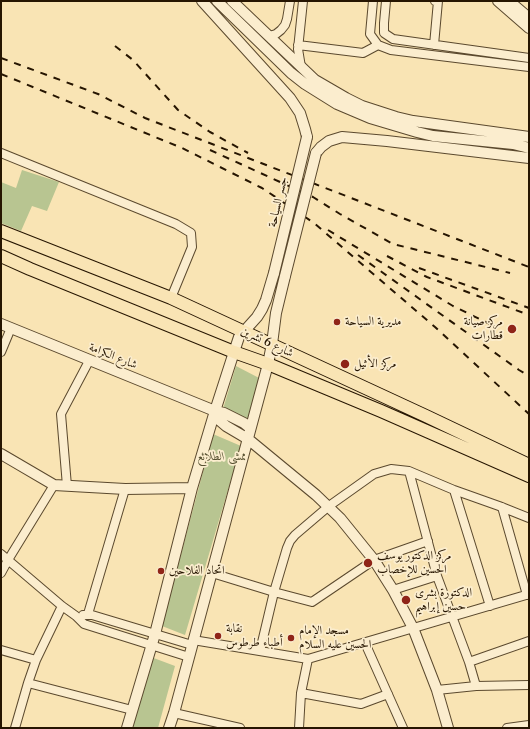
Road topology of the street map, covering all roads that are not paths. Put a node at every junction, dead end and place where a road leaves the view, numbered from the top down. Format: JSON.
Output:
{"nodes":[{"id":1,"x":202,"y":1,"type":"edge"},
{"id":2,"x":217,"y":1,"type":"edge"},
{"id":3,"x":232,"y":1,"type":"edge"},
{"id":4,"x":290,"y":1,"type":"edge"},
{"id":5,"x":303,"y":1,"type":"edge"},
{"id":6,"x":373,"y":1,"type":"edge"},
{"id":7,"x":386,"y":1,"type":"edge"},
{"id":8,"x":435,"y":1,"type":"edge"},
{"id":9,"x":498,"y":1,"type":"edge"},
{"id":10,"x":512,"y":2,"type":"edge"},
{"id":11,"x":529,"y":18,"type":"edge"},
{"id":12,"x":529,"y":28,"type":"edge"},
{"id":13,"x":269,"y":36,"type":"junction"},
{"id":14,"x":298,"y":45,"type":"junction"},
{"id":15,"x":378,"y":45,"type":"junction"},
{"id":16,"x":434,"y":45,"type":"junction"},
{"id":17,"x":528,"y":57,"type":"edge"},
{"id":18,"x":301,"y":67,"type":"junction"},
{"id":19,"x":529,"y":67,"type":"edge"},
{"id":20,"x":529,"y":137,"type":"edge"},
{"id":21,"x":529,"y":148,"type":"edge"},
{"id":22,"x":1,"y":153,"type":"edge"},
{"id":23,"x":529,"y":158,"type":"edge"},
{"id":24,"x":1,"y":231,"type":"edge"},
{"id":25,"x":1,"y":256,"type":"edge"},
{"id":26,"x":171,"y":298,"type":"junction"},
{"id":27,"x":6,"y":326,"type":"edge"},
{"id":28,"x":244,"y":331,"type":"junction"},
{"id":29,"x":272,"y":344,"type":"junction"},
{"id":30,"x":1,"y":352,"type":"edge"},
{"id":31,"x":234,"y":352,"type":"junction"},
{"id":32,"x":89,"y":361,"type":"junction"},
{"id":33,"x":268,"y":364,"type":"junction"},
{"id":34,"x":215,"y":411,"type":"junction"},
{"id":35,"x":249,"y":434,"type":"junction"},
{"id":36,"x":1,"y":454,"type":"edge"},
{"id":37,"x":529,"y":465,"type":"edge"},
{"id":38,"x":409,"y":472,"type":"junction"},
{"id":39,"x":529,"y":476,"type":"edge"},
{"id":40,"x":54,"y":485,"type":"junction"},
{"id":41,"x":67,"y":486,"type":"junction"},
{"id":42,"x":192,"y":488,"type":"junction"},
{"id":43,"x":125,"y":489,"type":"junction"},
{"id":44,"x":454,"y":490,"type":"junction"},
{"id":45,"x":329,"y":506,"type":"junction"},
{"id":46,"x":502,"y":507,"type":"junction"},
{"id":47,"x":529,"y":518,"type":"edge"},
{"id":48,"x":428,"y":541,"type":"junction"},
{"id":49,"x":1,"y":554,"type":"edge"},
{"id":50,"x":8,"y":560,"type":"junction"},
{"id":51,"x":374,"y":560,"type":"junction"},
{"id":52,"x":1,"y":573,"type":"edge"},
{"id":53,"x":212,"y":573,"type":"junction"},
{"id":54,"x":437,"y":576,"type":"junction"},
{"id":55,"x":393,"y":590,"type":"junction"},
{"id":56,"x":274,"y":592,"type":"junction"},
{"id":57,"x":528,"y":594,"type":"edge"},
{"id":58,"x":62,"y":606,"type":"junction"},
{"id":59,"x":490,"y":606,"type":"junction"},
{"id":60,"x":88,"y":614,"type":"junction"},
{"id":61,"x":76,"y":616,"type":"junction"},
{"id":62,"x":452,"y":617,"type":"junction"},
{"id":63,"x":414,"y":628,"type":"junction"},
{"id":64,"x":155,"y":634,"type":"junction"},
{"id":65,"x":529,"y":641,"type":"edge"},
{"id":66,"x":193,"y":642,"type":"junction"},
{"id":67,"x":365,"y":643,"type":"junction"},
{"id":68,"x":151,"y":645,"type":"junction"},
{"id":69,"x":1,"y":650,"type":"edge"},
{"id":70,"x":260,"y":651,"type":"junction"},
{"id":71,"x":189,"y":657,"type":"junction"},
{"id":72,"x":36,"y":660,"type":"junction"},
{"id":73,"x":308,"y":660,"type":"junction"},
{"id":74,"x":469,"y":662,"type":"junction"},
{"id":75,"x":28,"y":683,"type":"junction"},
{"id":76,"x":529,"y":685,"type":"edge"},
{"id":77,"x":476,"y":686,"type":"junction"},
{"id":78,"x":437,"y":690,"type":"junction"},
{"id":79,"x":301,"y":693,"type":"junction"},
{"id":80,"x":388,"y":694,"type":"junction"},
{"id":81,"x":132,"y":710,"type":"junction"},
{"id":82,"x":174,"y":713,"type":"junction"},
{"id":83,"x":529,"y":725,"type":"edge"},
{"id":84,"x":15,"y":728,"type":"edge"},
{"id":85,"x":127,"y":728,"type":"edge"},
{"id":86,"x":169,"y":728,"type":"edge"},
{"id":87,"x":240,"y":728,"type":"edge"},
{"id":88,"x":298,"y":728,"type":"edge"},
{"id":89,"x":403,"y":728,"type":"edge"},
{"id":90,"x":448,"y":728,"type":"edge"},
{"id":91,"x":507,"y":728,"type":"edge"}],
"edges":[{"from":1,"to":28,"type":"street","name":"جسر السياحة","bridge":true},
{"from":2,"to":21,"type":"street"},
{"from":3,"to":13,"type":"street"},
{"from":4,"to":13,"type":"street"},
{"from":5,"to":14,"type":"street"},
{"from":6,"to":15,"type":"street"},
{"from":7,"to":16,"type":"street"},
{"from":8,"to":16,"type":"street"},
{"from":9,"to":12,"type":"street"},
{"from":10,"to":11,"type":"street"},
{"from":13,"to":18,"type":"street"},
{"from":14,"to":15,"type":"street"},
{"from":14,"to":18,"type":"street"},
{"from":15,"to":19,"type":"street"},
{"from":16,"to":17,"type":"street"},
{"from":18,"to":20,"type":"street"},
{"from":22,"to":26,"type":"street"},
{"from":23,"to":29,"type":"street","name":"جسر السياحة","bridge":true},
{"from":24,"to":26,"type":"main road","name":"شارع 6 تشرين"},
{"from":25,"to":31,"type":"main road","name":"شارع 6 تشرين"},
{"from":26,"to":28,"type":"main road","name":"شارع 6 تشرين"},
{"from":27,"to":30,"type":"street"},
{"from":27,"to":32,"type":"street","name":"شارع الكرامة"},
{"from":28,"to":29,"type":"main road","name":"شارع 6 تشرين"},
{"from":28,"to":31,"type":"street","name":"جسر السياحة"},
{"from":29,"to":33,"type":"street","name":"جسر السياحة"},
{"from":29,"to":37,"type":"main road","name":"شارع 6 تشرين"},
{"from":31,"to":33,"type":"main road","name":"شارع 6 تشرين"},
{"from":31,"to":34,"type":"street","name":"جسر السياحة"},
{"from":32,"to":34,"type":"street","name":"شارع الكرامة"},
{"from":32,"to":41,"type":"street"},
{"from":33,"to":35,"type":"street","name":"جسر السياحة"},
{"from":33,"to":39,"type":"main road","name":"شارع 6 تشرين"},
{"from":34,"to":35,"type":"street","name":"شارع الكرامة"},
{"from":34,"to":42,"type":"street","name":"جسر السياحة"},
{"from":35,"to":45,"type":"street","name":"شارع الكرامة"},
{"from":35,"to":53,"type":"street","name":"جسر السياحة"},
{"from":36,"to":40,"type":"street"},
{"from":38,"to":44,"type":"street"},
{"from":38,"to":45,"type":"street"},
{"from":38,"to":48,"type":"street"},
{"from":40,"to":41,"type":"street"},
{"from":40,"to":50,"type":"street"},
{"from":41,"to":43,"type":"street"},
{"from":42,"to":43,"type":"street"},
{"from":42,"to":64,"type":"street","name":"جسر السياحة"},
{"from":43,"to":60,"type":"street"},
{"from":44,"to":46,"type":"street"},
{"from":44,"to":59,"type":"street"},
{"from":45,"to":51,"type":"street","name":"شارع الكرامة"},
{"from":45,"to":56,"type":"street"},
{"from":46,"to":47,"type":"street"},
{"from":46,"to":57,"type":"street"},
{"from":48,"to":51,"type":"street"},
{"from":48,"to":54,"type":"street"},
{"from":49,"to":50,"type":"street"},
{"from":50,"to":52,"type":"street"},
{"from":50,"to":58,"type":"street"},
{"from":51,"to":55,"type":"street","name":"شارع الكرامة"},
{"from":51,"to":56,"type":"street"},
{"from":53,"to":56,"type":"street"},
{"from":53,"to":66,"type":"street","name":"جسر السياحة"},
{"from":54,"to":55,"type":"street"},
{"from":54,"to":62,"type":"street"},
{"from":55,"to":63,"type":"street","name":"شارع الكرامة"},
{"from":56,"to":70,"type":"street"},
{"from":57,"to":59,"type":"street"},
{"from":58,"to":61,"type":"street"},
{"from":58,"to":72,"type":"street"},
{"from":59,"to":62,"type":"street"},
{"from":60,"to":61,"type":"street"},
{"from":60,"to":64,"type":"street"},
{"from":61,"to":68,"type":"street"},
{"from":62,"to":63,"type":"street"},
{"from":62,"to":74,"type":"street"},
{"from":63,"to":67,"type":"street"},
{"from":63,"to":78,"type":"street","name":"شارع الكرامة"},
{"from":64,"to":66,"type":"street"},
{"from":64,"to":68,"type":"street","name":"جسر السياحة"},
{"from":65,"to":74,"type":"street"},
{"from":66,"to":70,"type":"street"},
{"from":66,"to":71,"type":"street","name":"جسر السياحة"},
{"from":67,"to":73,"type":"street"},
{"from":67,"to":80,"type":"street"},
{"from":68,"to":71,"type":"street"},
{"from":68,"to":81,"type":"street","name":"جسر السياحة"},
{"from":69,"to":72,"type":"street"},
{"from":70,"to":73,"type":"street"},
{"from":71,"to":82,"type":"street","name":"جسر السياحة"},
{"from":72,"to":75,"type":"street"},
{"from":73,"to":79,"type":"street"},
{"from":74,"to":77,"type":"street"},
{"from":75,"to":81,"type":"street"},
{"from":75,"to":84,"type":"street"},
{"from":76,"to":77,"type":"street"},
{"from":77,"to":78,"type":"street"},
{"from":78,"to":90,"type":"street","name":"شارع الكرامة"},
{"from":79,"to":80,"type":"street"},
{"from":79,"to":88,"type":"street"},
{"from":80,"to":89,"type":"street"},
{"from":81,"to":85,"type":"street","name":"جسر السياحة"},
{"from":82,"to":86,"type":"street","name":"جسر السياحة"},
{"from":82,"to":87,"type":"street"},
{"from":83,"to":91,"type":"street"}]}
